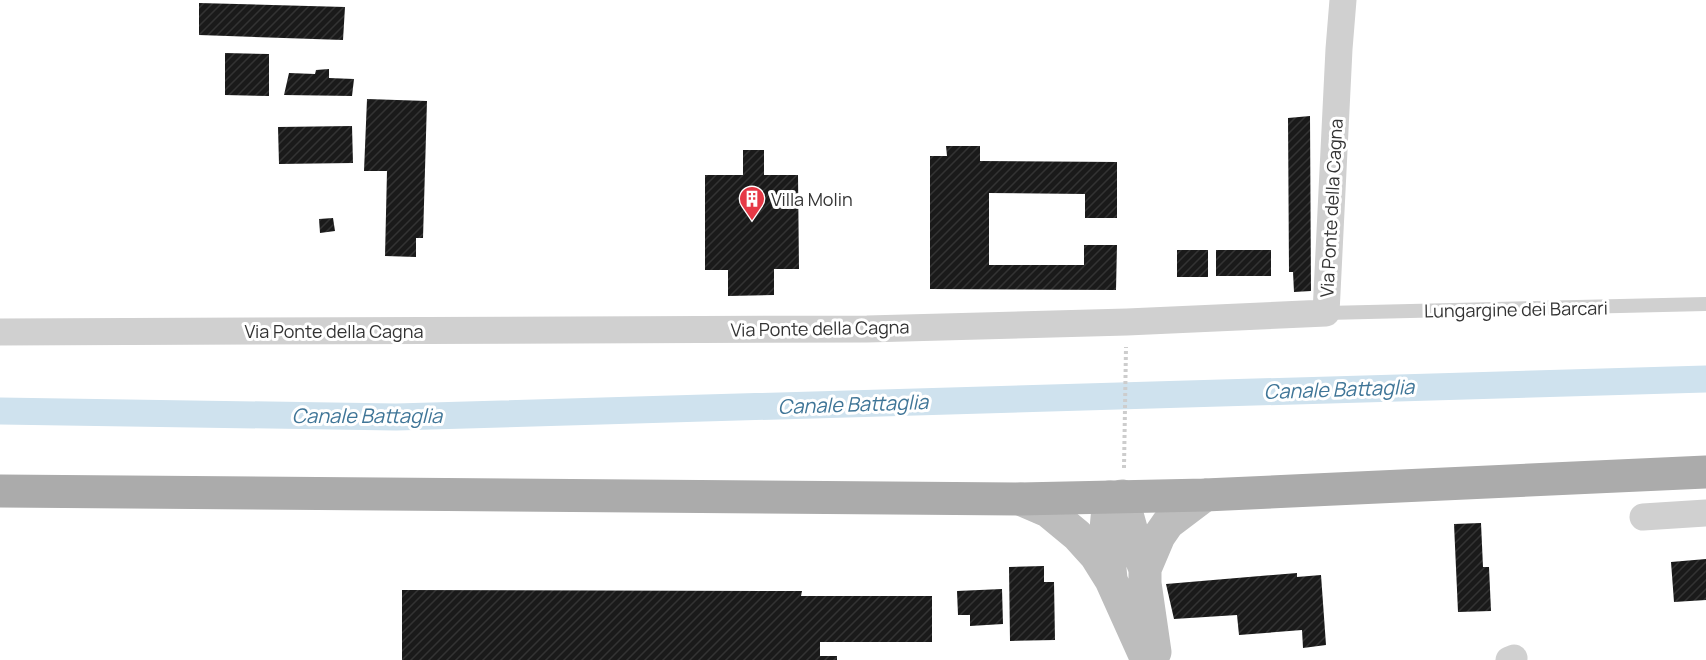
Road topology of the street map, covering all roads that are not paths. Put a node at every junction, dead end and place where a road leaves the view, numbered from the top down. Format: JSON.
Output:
{"nodes":[{"id":1,"x":1343,"y":0,"type":"edge"},
{"id":2,"x":1706,"y":304,"type":"edge"},
{"id":3,"x":1326,"y":313,"type":"junction"},
{"id":4,"x":0,"y":332,"type":"edge"},
{"id":5,"x":1706,"y":472,"type":"edge"},
{"id":6,"x":1118,"y":488,"type":"junction"},
{"id":7,"x":0,"y":491,"type":"edge"},
{"id":8,"x":1205,"y":495,"type":"junction"},
{"id":9,"x":1020,"y":499,"type":"junction"},
{"id":10,"x":1706,"y":513,"type":"edge"},
{"id":11,"x":1643,"y":517,"type":"dead end"},
{"id":12,"x":1145,"y":568,"type":"junction"},
{"id":13,"x":1111,"y":580,"type":"junction"},
{"id":14,"x":1147,"y":660,"type":"edge"},
{"id":15,"x":1156,"y":660,"type":"edge"}],
"edges":[{"from":1,"to":3,"type":"street","name":"Via Ponte della Cagna"},
{"from":2,"to":3,"type":"lane","name":"Lungargine dei Barcari"},
{"from":3,"to":4,"type":"street","name":"Via Ponte della Cagna"},
{"from":5,"to":8,"type":"main road"},
{"from":6,"to":8,"type":"main road"},
{"from":6,"to":9,"type":"main road"},
{"from":6,"to":12,"type":"street"},
{"from":6,"to":13,"type":"street"},
{"from":7,"to":9,"type":"main road"},
{"from":8,"to":12,"type":"street"},
{"from":9,"to":13,"type":"street"},
{"from":10,"to":11,"type":"street"},
{"from":12,"to":15,"type":"street"},
{"from":13,"to":14,"type":"street"}]}
